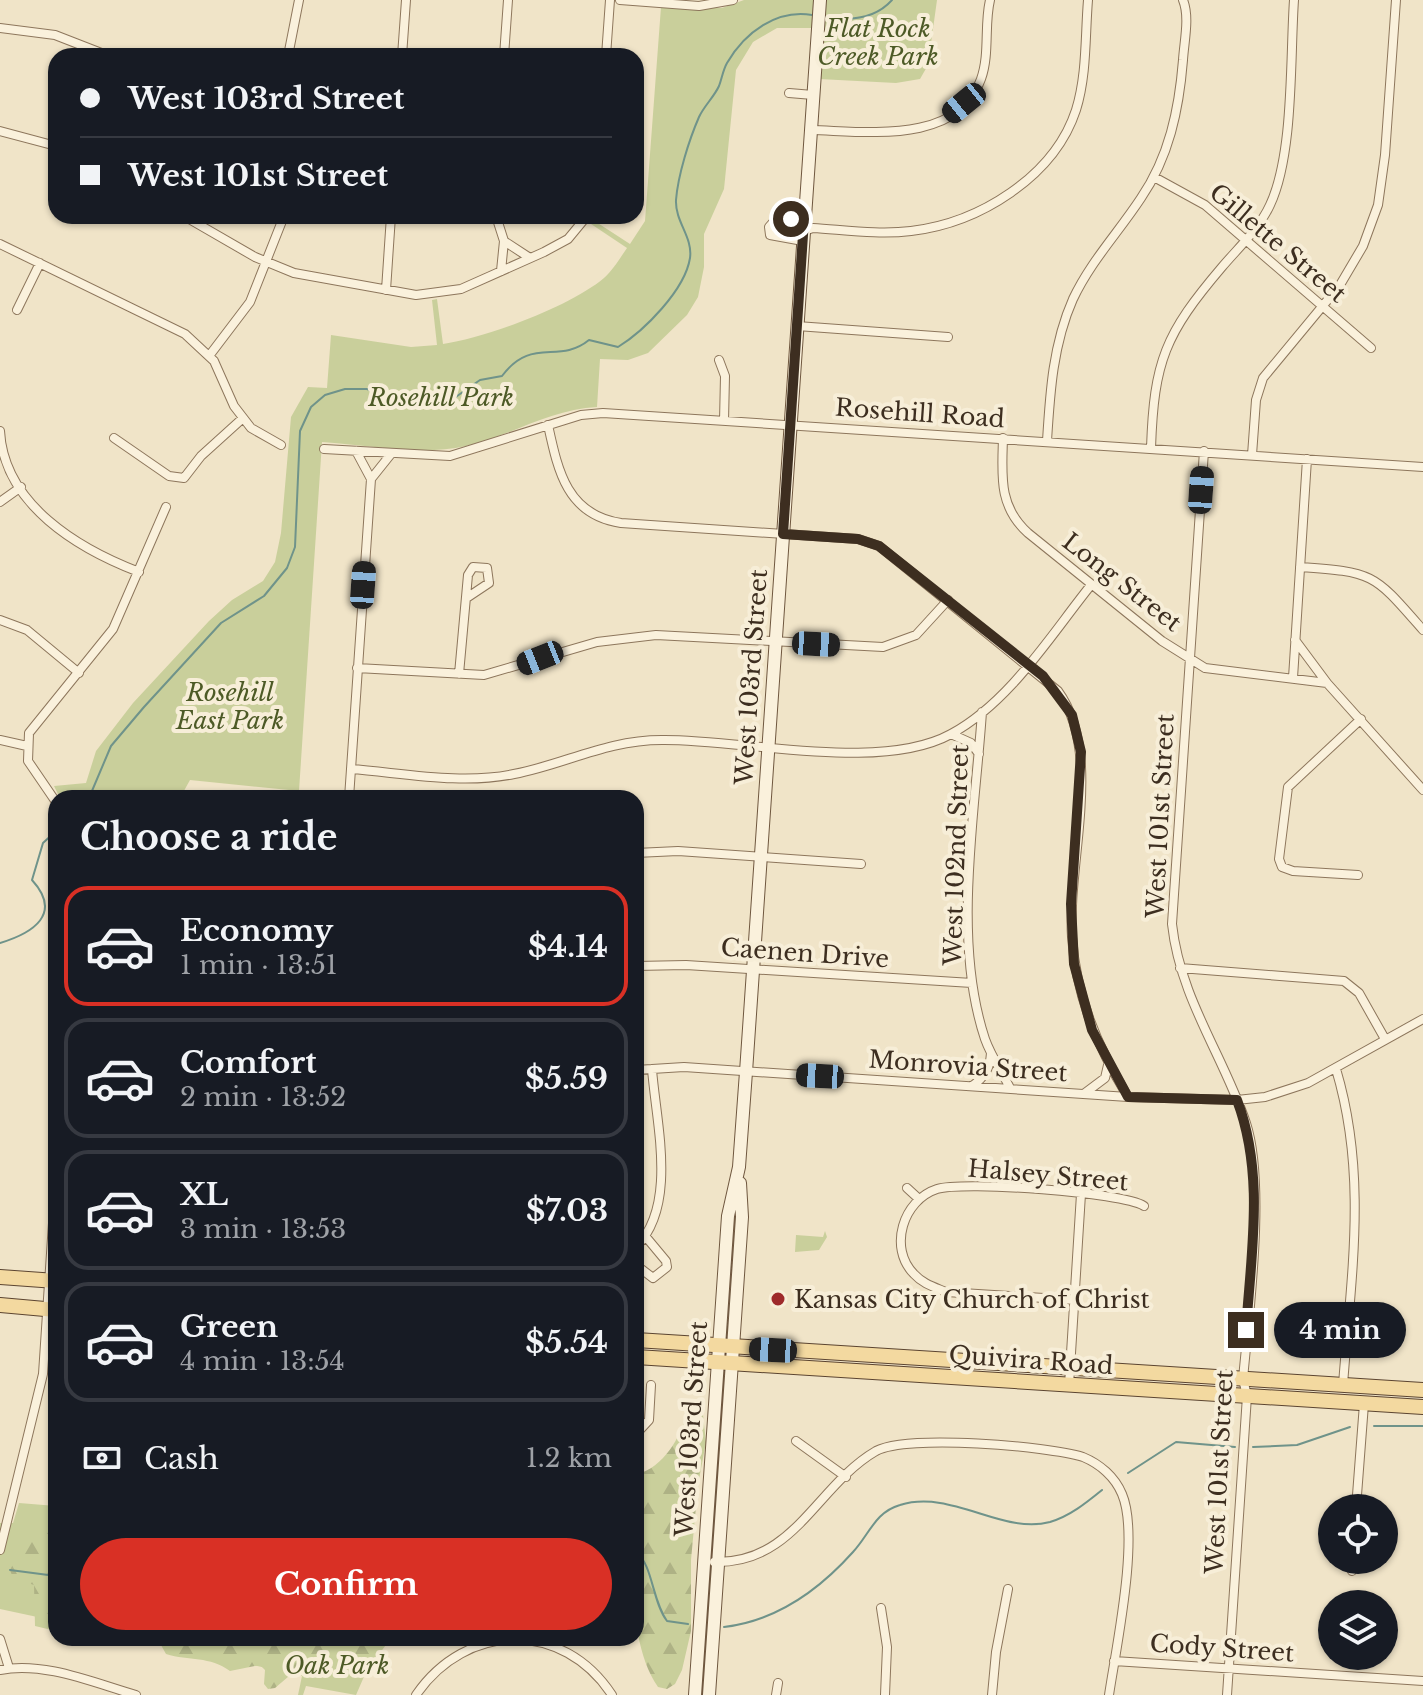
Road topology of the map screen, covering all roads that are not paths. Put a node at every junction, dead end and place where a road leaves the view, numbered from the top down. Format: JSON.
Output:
{"nodes":[{"id":1,"x":299,"y":0,"type":"edge"},
{"id":2,"x":406,"y":0,"type":"edge"},
{"id":3,"x":508,"y":0,"type":"edge"},
{"id":4,"x":610,"y":0,"type":"edge"},
{"id":5,"x":620,"y":0,"type":"edge"},
{"id":6,"x":733,"y":0,"type":"edge"},
{"id":7,"x":820,"y":0,"type":"edge"},
{"id":8,"x":990,"y":0,"type":"edge"},
{"id":9,"x":1088,"y":0,"type":"edge"},
{"id":10,"x":1183,"y":0,"type":"edge"},
{"id":11,"x":1294,"y":0,"type":"edge"},
{"id":12,"x":1396,"y":0,"type":"edge"},
{"id":13,"x":0,"y":28,"type":"edge"},
{"id":14,"x":88,"y":48,"type":"edge"},
{"id":15,"x":290,"y":48,"type":"edge"},
{"id":16,"x":403,"y":48,"type":"edge"},
{"id":17,"x":505,"y":48,"type":"edge"},
{"id":18,"x":607,"y":48,"type":"edge"},
{"id":19,"x":789,"y":93,"type":"dead end"},
{"id":20,"x":813,"y":95,"type":"junction"},
{"id":21,"x":811,"y":130,"type":"junction"},
{"id":22,"x":0,"y":131,"type":"edge"},
{"id":23,"x":48,"y":144,"type":"edge"},
{"id":24,"x":1154,"y":177,"type":"junction"},
{"id":25,"x":198,"y":224,"type":"edge"},
{"id":26,"x":281,"y":224,"type":"edge"},
{"id":27,"x":390,"y":224,"type":"edge"},
{"id":28,"x":499,"y":224,"type":"edge"},
{"id":29,"x":581,"y":224,"type":"edge"},
{"id":30,"x":804,"y":231,"type":"junction"},
{"id":31,"x":1246,"y":240,"type":"junction"},
{"id":32,"x":504,"y":241,"type":"junction"},
{"id":33,"x":0,"y":244,"type":"edge"},
{"id":34,"x":530,"y":258,"type":"junction"},
{"id":35,"x":40,"y":263,"type":"junction"},
{"id":36,"x":268,"y":263,"type":"junction"},
{"id":37,"x":501,"y":271,"type":"junction"},
{"id":38,"x":386,"y":290,"type":"junction"},
{"id":39,"x":1322,"y":307,"type":"junction"},
{"id":40,"x":17,"y":310,"type":"dead end"},
{"id":41,"x":797,"y":326,"type":"junction"},
{"id":42,"x":948,"y":337,"type":"dead end"},
{"id":43,"x":1371,"y":348,"type":"dead end"},
{"id":44,"x":209,"y":356,"type":"junction"},
{"id":45,"x":719,"y":360,"type":"dead end"},
{"id":46,"x":243,"y":418,"type":"junction"},
{"id":47,"x":724,"y":421,"type":"junction"},
{"id":48,"x":790,"y":424,"type":"junction"},
{"id":49,"x":548,"y":425,"type":"junction"},
{"id":50,"x":0,"y":431,"type":"edge"},
{"id":51,"x":114,"y":438,"type":"dead end"},
{"id":52,"x":1003,"y":438,"type":"junction"},
{"id":53,"x":1047,"y":441,"type":"junction"},
{"id":54,"x":281,"y":445,"type":"dead end"},
{"id":55,"x":1151,"y":448,"type":"junction"},
{"id":56,"x":324,"y":449,"type":"dead end"},
{"id":57,"x":356,"y":451,"type":"junction"},
{"id":58,"x":1204,"y":451,"type":"junction"},
{"id":59,"x":391,"y":454,"type":"junction"},
{"id":60,"x":1252,"y":455,"type":"junction"},
{"id":61,"x":1307,"y":459,"type":"junction"},
{"id":62,"x":1423,"y":467,"type":"edge"},
{"id":63,"x":371,"y":479,"type":"junction"},
{"id":64,"x":21,"y":487,"type":"junction"},
{"id":65,"x":0,"y":502,"type":"edge"},
{"id":66,"x":166,"y":507,"type":"dead end"},
{"id":67,"x":783,"y":534,"type":"junction"},
{"id":68,"x":1300,"y":567,"type":"junction"},
{"id":69,"x":139,"y":572,"type":"junction"},
{"id":70,"x":1091,"y":585,"type":"junction"},
{"id":71,"x":468,"y":597,"type":"dead end"},
{"id":72,"x":948,"y":600,"type":"junction"},
{"id":73,"x":0,"y":620,"type":"edge"},
{"id":74,"x":1423,"y":630,"type":"edge"},
{"id":75,"x":1295,"y":640,"type":"junction"},
{"id":76,"x":776,"y":641,"type":"junction"},
{"id":77,"x":1190,"y":659,"type":"junction"},
{"id":78,"x":1028,"y":664,"type":"junction"},
{"id":79,"x":357,"y":668,"type":"junction"},
{"id":80,"x":79,"y":673,"type":"junction"},
{"id":81,"x":459,"y":674,"type":"junction"},
{"id":82,"x":1293,"y":678,"type":"junction"},
{"id":83,"x":1327,"y":683,"type":"junction"},
{"id":84,"x":982,"y":712,"type":"junction"},
{"id":85,"x":1361,"y":719,"type":"junction"},
{"id":86,"x":951,"y":734,"type":"junction"},
{"id":87,"x":0,"y":740,"type":"edge"},
{"id":88,"x":27,"y":746,"type":"junction"},
{"id":89,"x":769,"y":746,"type":"junction"},
{"id":90,"x":979,"y":754,"type":"junction"},
{"id":91,"x":351,"y":769,"type":"junction"},
{"id":92,"x":48,"y":790,"type":"edge"},
{"id":93,"x":350,"y":790,"type":"edge"},
{"id":94,"x":1423,"y":790,"type":"edge"},
{"id":95,"x":644,"y":853,"type":"edge"},
{"id":96,"x":761,"y":856,"type":"junction"},
{"id":97,"x":861,"y":864,"type":"dead end"},
{"id":98,"x":1358,"y":875,"type":"dead end"},
{"id":99,"x":644,"y":966,"type":"edge"},
{"id":100,"x":1180,"y":968,"type":"junction"},
{"id":101,"x":753,"y":970,"type":"junction"},
{"id":102,"x":972,"y":983,"type":"junction"},
{"id":103,"x":1423,"y":1019,"type":"edge"},
{"id":104,"x":1385,"y":1039,"type":"junction"},
{"id":105,"x":991,"y":1052,"type":"junction"},
{"id":106,"x":1108,"y":1065,"type":"junction"},
{"id":107,"x":652,"y":1069,"type":"junction"},
{"id":108,"x":1336,"y":1069,"type":"junction"},
{"id":109,"x":644,"y":1070,"type":"edge"},
{"id":110,"x":746,"y":1072,"type":"junction"},
{"id":111,"x":972,"y":1086,"type":"junction"},
{"id":112,"x":1010,"y":1088,"type":"junction"},
{"id":113,"x":1084,"y":1093,"type":"junction"},
{"id":114,"x":1128,"y":1097,"type":"junction"},
{"id":115,"x":1237,"y":1100,"type":"junction"},
{"id":116,"x":907,"y":1188,"type":"dead end"},
{"id":117,"x":1081,"y":1194,"type":"junction"},
{"id":118,"x":919,"y":1199,"type":"junction"},
{"id":119,"x":1144,"y":1206,"type":"dead end"},
{"id":120,"x":646,"y":1237,"type":"joint"},
{"id":121,"x":644,"y":1271,"type":"edge"},
{"id":122,"x":0,"y":1277,"type":"edge"},
{"id":123,"x":48,"y":1281,"type":"edge"},
{"id":124,"x":1076,"y":1300,"type":"junction"},
{"id":125,"x":0,"y":1305,"type":"edge"},
{"id":126,"x":48,"y":1310,"type":"edge"},
{"id":127,"x":48,"y":1337,"type":"edge"},
{"id":128,"x":644,"y":1341,"type":"edge"},
{"id":129,"x":726,"y":1347,"type":"junction"},
{"id":130,"x":644,"y":1358,"type":"edge"},
{"id":131,"x":725,"y":1363,"type":"junction"},
{"id":132,"x":1070,"y":1368,"type":"junction"},
{"id":133,"x":1243,"y":1379,"type":"junction"},
{"id":134,"x":651,"y":1385,"type":"dead end"},
{"id":135,"x":1069,"y":1385,"type":"junction"},
{"id":136,"x":1343,"y":1385,"type":"junction"},
{"id":137,"x":1423,"y":1390,"type":"edge"},
{"id":138,"x":1247,"y":1396,"type":"junction"},
{"id":139,"x":1364,"y":1404,"type":"junction"},
{"id":140,"x":1423,"y":1407,"type":"edge"},
{"id":141,"x":644,"y":1425,"type":"edge"},
{"id":142,"x":796,"y":1441,"type":"dead end"},
{"id":143,"x":846,"y":1477,"type":"junction"},
{"id":144,"x":1357,"y":1494,"type":"edge"},
{"id":145,"x":0,"y":1550,"type":"edge"},
{"id":146,"x":704,"y":1561,"type":"junction"},
{"id":147,"x":719,"y":1562,"type":"junction"},
{"id":148,"x":1008,"y":1589,"type":"dead end"},
{"id":149,"x":881,"y":1608,"type":"dead end"},
{"id":150,"x":0,"y":1639,"type":"edge"},
{"id":151,"x":479,"y":1646,"type":"edge"},
{"id":152,"x":551,"y":1646,"type":"edge"},
{"id":153,"x":1114,"y":1661,"type":"junction"},
{"id":154,"x":4,"y":1669,"type":"edge"},
{"id":155,"x":1228,"y":1669,"type":"junction"},
{"id":156,"x":1423,"y":1681,"type":"edge"},
{"id":157,"x":778,"y":1683,"type":"dead end"},
{"id":158,"x":136,"y":1695,"type":"edge"},
{"id":159,"x":416,"y":1695,"type":"edge"},
{"id":160,"x":612,"y":1695,"type":"edge"},
{"id":161,"x":695,"y":1695,"type":"edge"},
{"id":162,"x":709,"y":1695,"type":"edge"},
{"id":163,"x":776,"y":1695,"type":"edge"},
{"id":164,"x":885,"y":1695,"type":"edge"},
{"id":165,"x":992,"y":1695,"type":"edge"},
{"id":166,"x":1109,"y":1695,"type":"edge"},
{"id":167,"x":1227,"y":1695,"type":"edge"}],
"edges":[{"from":1,"to":15,"type":"street"},
{"from":2,"to":16,"type":"street"},
{"from":3,"to":17,"type":"street"},
{"from":4,"to":18,"type":"street"},
{"from":5,"to":6,"type":"street"},
{"from":7,"to":20,"type":"main road","name":"West 103rd Street"},
{"from":8,"to":21,"type":"street"},
{"from":9,"to":30,"type":"street"},
{"from":10,"to":24,"type":"street"},
{"from":11,"to":31,"type":"street"},
{"from":12,"to":39,"type":"street"},
{"from":13,"to":14,"type":"street"},
{"from":19,"to":20,"type":"street"},
{"from":20,"to":21,"type":"main road","name":"West 103rd Street"},
{"from":21,"to":30,"type":"main road","name":"West 103rd Street"},
{"from":22,"to":23,"type":"street"},
{"from":24,"to":31,"type":"street","name":"Gillette Street"},
{"from":24,"to":53,"type":"street"},
{"from":25,"to":36,"type":"street"},
{"from":26,"to":36,"type":"street"},
{"from":27,"to":38,"type":"street"},
{"from":28,"to":32,"type":"street"},
{"from":29,"to":34,"type":"street"},
{"from":30,"to":41,"type":"main road","name":"West 103rd Street"},
{"from":31,"to":39,"type":"street","name":"Gillette Street"},
{"from":31,"to":55,"type":"street"},
{"from":32,"to":34,"type":"street"},
{"from":32,"to":37,"type":"street"},
{"from":33,"to":35,"type":"street"},
{"from":34,"to":37,"type":"street"},
{"from":35,"to":40,"type":"street"},
{"from":35,"to":44,"type":"street"},
{"from":36,"to":38,"type":"street"},
{"from":36,"to":44,"type":"street"},
{"from":37,"to":38,"type":"street"},
{"from":39,"to":43,"type":"street","name":"Gillette Street"},
{"from":39,"to":60,"type":"street"},
{"from":41,"to":42,"type":"street"},
{"from":41,"to":48,"type":"main road","name":"West 103rd Street"},
{"from":44,"to":46,"type":"street"},
{"from":45,"to":47,"type":"street"},
{"from":46,"to":51,"type":"street"},
{"from":46,"to":54,"type":"street"},
{"from":47,"to":48,"type":"street","name":"Rosehill Road"},
{"from":47,"to":49,"type":"street","name":"Rosehill Road"},
{"from":48,"to":52,"type":"street","name":"Rosehill Road"},
{"from":48,"to":67,"type":"main road","name":"West 103rd Street"},
{"from":49,"to":59,"type":"street","name":"Rosehill Road"},
{"from":49,"to":67,"type":"street"},
{"from":50,"to":64,"type":"street"},
{"from":52,"to":53,"type":"street","name":"Rosehill Road"},
{"from":52,"to":70,"type":"street","name":"Long Street"},
{"from":53,"to":55,"type":"street","name":"Rosehill Road"},
{"from":55,"to":58,"type":"street","name":"Rosehill Road"},
{"from":56,"to":57,"type":"street","name":"Rosehill Road"},
{"from":57,"to":59,"type":"street","name":"Rosehill Road"},
{"from":57,"to":63,"type":"street"},
{"from":58,"to":60,"type":"street","name":"Rosehill Road"},
{"from":58,"to":77,"type":"street","name":"West 101st Street"},
{"from":59,"to":63,"type":"street"},
{"from":60,"to":61,"type":"street","name":"Rosehill Road"},
{"from":61,"to":62,"type":"street","name":"Rosehill Road"},
{"from":61,"to":68,"type":"street"},
{"from":63,"to":79,"type":"street"},
{"from":64,"to":65,"type":"street"},
{"from":64,"to":69,"type":"street"},
{"from":66,"to":69,"type":"street"},
{"from":67,"to":72,"type":"street"},
{"from":67,"to":76,"type":"main road","name":"West 103rd Street"},
{"from":68,"to":74,"type":"street"},
{"from":68,"to":75,"type":"street"},
{"from":69,"to":80,"type":"street"},
{"from":70,"to":77,"type":"street","name":"Long Street"},
{"from":70,"to":78,"type":"street"},
{"from":71,"to":81,"type":"street"},
{"from":72,"to":76,"type":"street"},
{"from":72,"to":78,"type":"street"},
{"from":73,"to":80,"type":"street"},
{"from":75,"to":82,"type":"street"},
{"from":75,"to":83,"type":"street"},
{"from":76,"to":81,"type":"street"},
{"from":76,"to":89,"type":"main road","name":"West 103rd Street"},
{"from":77,"to":82,"type":"street","name":"Long Street"},
{"from":77,"to":100,"type":"street","name":"West 101st Street"},
{"from":78,"to":84,"type":"street"},
{"from":78,"to":106,"type":"street"},
{"from":79,"to":81,"type":"street"},
{"from":79,"to":91,"type":"street"},
{"from":80,"to":88,"type":"street"},
{"from":82,"to":83,"type":"street","name":"Long Street"},
{"from":83,"to":85,"type":"street"},
{"from":84,"to":86,"type":"street"},
{"from":84,"to":90,"type":"street","name":"West 102nd Street"},
{"from":85,"to":94,"type":"street"},
{"from":85,"to":98,"type":"street"},
{"from":86,"to":89,"type":"street"},
{"from":86,"to":90,"type":"street"},
{"from":87,"to":88,"type":"street"},
{"from":88,"to":92,"type":"street"},
{"from":89,"to":91,"type":"street"},
{"from":89,"to":96,"type":"main road","name":"West 103rd Street"},
{"from":90,"to":102,"type":"street","name":"West 102nd Street"},
{"from":91,"to":93,"type":"street"},
{"from":95,"to":96,"type":"street"},
{"from":96,"to":97,"type":"street"},
{"from":96,"to":101,"type":"main road","name":"West 103rd Street"},
{"from":99,"to":101,"type":"street","name":"Caenen Drive"},
{"from":100,"to":104,"type":"street"},
{"from":100,"to":115,"type":"street","name":"West 101st Street"},
{"from":101,"to":102,"type":"street","name":"Caenen Drive"},
{"from":101,"to":110,"type":"main road","name":"West 103rd Street"},
{"from":102,"to":105,"type":"street","name":"West 102nd Street"},
{"from":103,"to":104,"type":"street","name":"Monrovia Street"},
{"from":104,"to":108,"type":"street","name":"Monrovia Street"},
{"from":105,"to":111,"type":"street"},
{"from":105,"to":112,"type":"street","name":"West 102nd Street"},
{"from":106,"to":113,"type":"street"},
{"from":106,"to":114,"type":"street"},
{"from":107,"to":109,"type":"street","name":"Monrovia Street"},
{"from":107,"to":110,"type":"street","name":"Monrovia Street"},
{"from":107,"to":120,"type":"street"},
{"from":108,"to":115,"type":"street","name":"Monrovia Street"},
{"from":108,"to":136,"type":"street"},
{"from":110,"to":111,"type":"street","name":"Monrovia Street"},
{"from":110,"to":129,"type":"main road","name":"West 103rd Street"},
{"from":111,"to":112,"type":"street","name":"Monrovia Street"},
{"from":112,"to":113,"type":"street","name":"Monrovia Street"},
{"from":113,"to":114,"type":"street","name":"Monrovia Street"},
{"from":114,"to":115,"type":"street","name":"Monrovia Street"},
{"from":115,"to":133,"type":"street","name":"West 101st Street"},
{"from":116,"to":118,"type":"street"},
{"from":117,"to":118,"type":"street","name":"Halsey Street"},
{"from":117,"to":119,"type":"street","name":"Halsey Street"},
{"from":117,"to":124,"type":"street"},
{"from":118,"to":124,"type":"street"},
{"from":120,"to":121,"type":"street"},
{"from":122,"to":123,"type":"main road"},
{"from":124,"to":132,"type":"street"},
{"from":125,"to":126,"type":"main road"},
{"from":127,"to":145,"type":"street"},
{"from":128,"to":129,"type":"main road","name":"Quivira Road"},
{"from":129,"to":131,"type":"main road","name":"West 103rd Street"},
{"from":129,"to":132,"type":"main road","name":"Quivira Road"},
{"from":130,"to":131,"type":"main road","name":"Quivira Road"},
{"from":131,"to":135,"type":"main road","name":"Quivira Road"},
{"from":131,"to":146,"type":"main road","name":"West 103rd Street"},
{"from":131,"to":147,"type":"main road","name":"West 103rd Street"},
{"from":132,"to":133,"type":"main road","name":"Quivira Road"},
{"from":132,"to":135,"type":"street"},
{"from":133,"to":136,"type":"main road","name":"Quivira Road"},
{"from":133,"to":138,"type":"street","name":"West 101st Street"},
{"from":134,"to":141,"type":"street"},
{"from":135,"to":138,"type":"main road","name":"Quivira Road"},
{"from":136,"to":137,"type":"main road","name":"Quivira Road"},
{"from":138,"to":139,"type":"main road","name":"Quivira Road"},
{"from":138,"to":155,"type":"street","name":"West 101st Street"},
{"from":139,"to":140,"type":"main road","name":"Quivira Road"},
{"from":139,"to":144,"type":"street"},
{"from":142,"to":143,"type":"street"},
{"from":143,"to":147,"type":"street"},
{"from":143,"to":153,"type":"street"},
{"from":146,"to":147,"type":"street"},
{"from":146,"to":161,"type":"main road","name":"West 103rd Street"},
{"from":147,"to":162,"type":"main road","name":"West 103rd Street"},
{"from":148,"to":165,"type":"street"},
{"from":149,"to":164,"type":"street"},
{"from":150,"to":154,"type":"street"},
{"from":151,"to":159,"type":"street"},
{"from":152,"to":160,"type":"street"},
{"from":153,"to":155,"type":"street","name":"Cody Street"},
{"from":153,"to":166,"type":"street"},
{"from":154,"to":158,"type":"street"},
{"from":155,"to":156,"type":"street","name":"Cody Street"},
{"from":155,"to":167,"type":"street","name":"West 101st Street"},
{"from":157,"to":163,"type":"street"}]}
